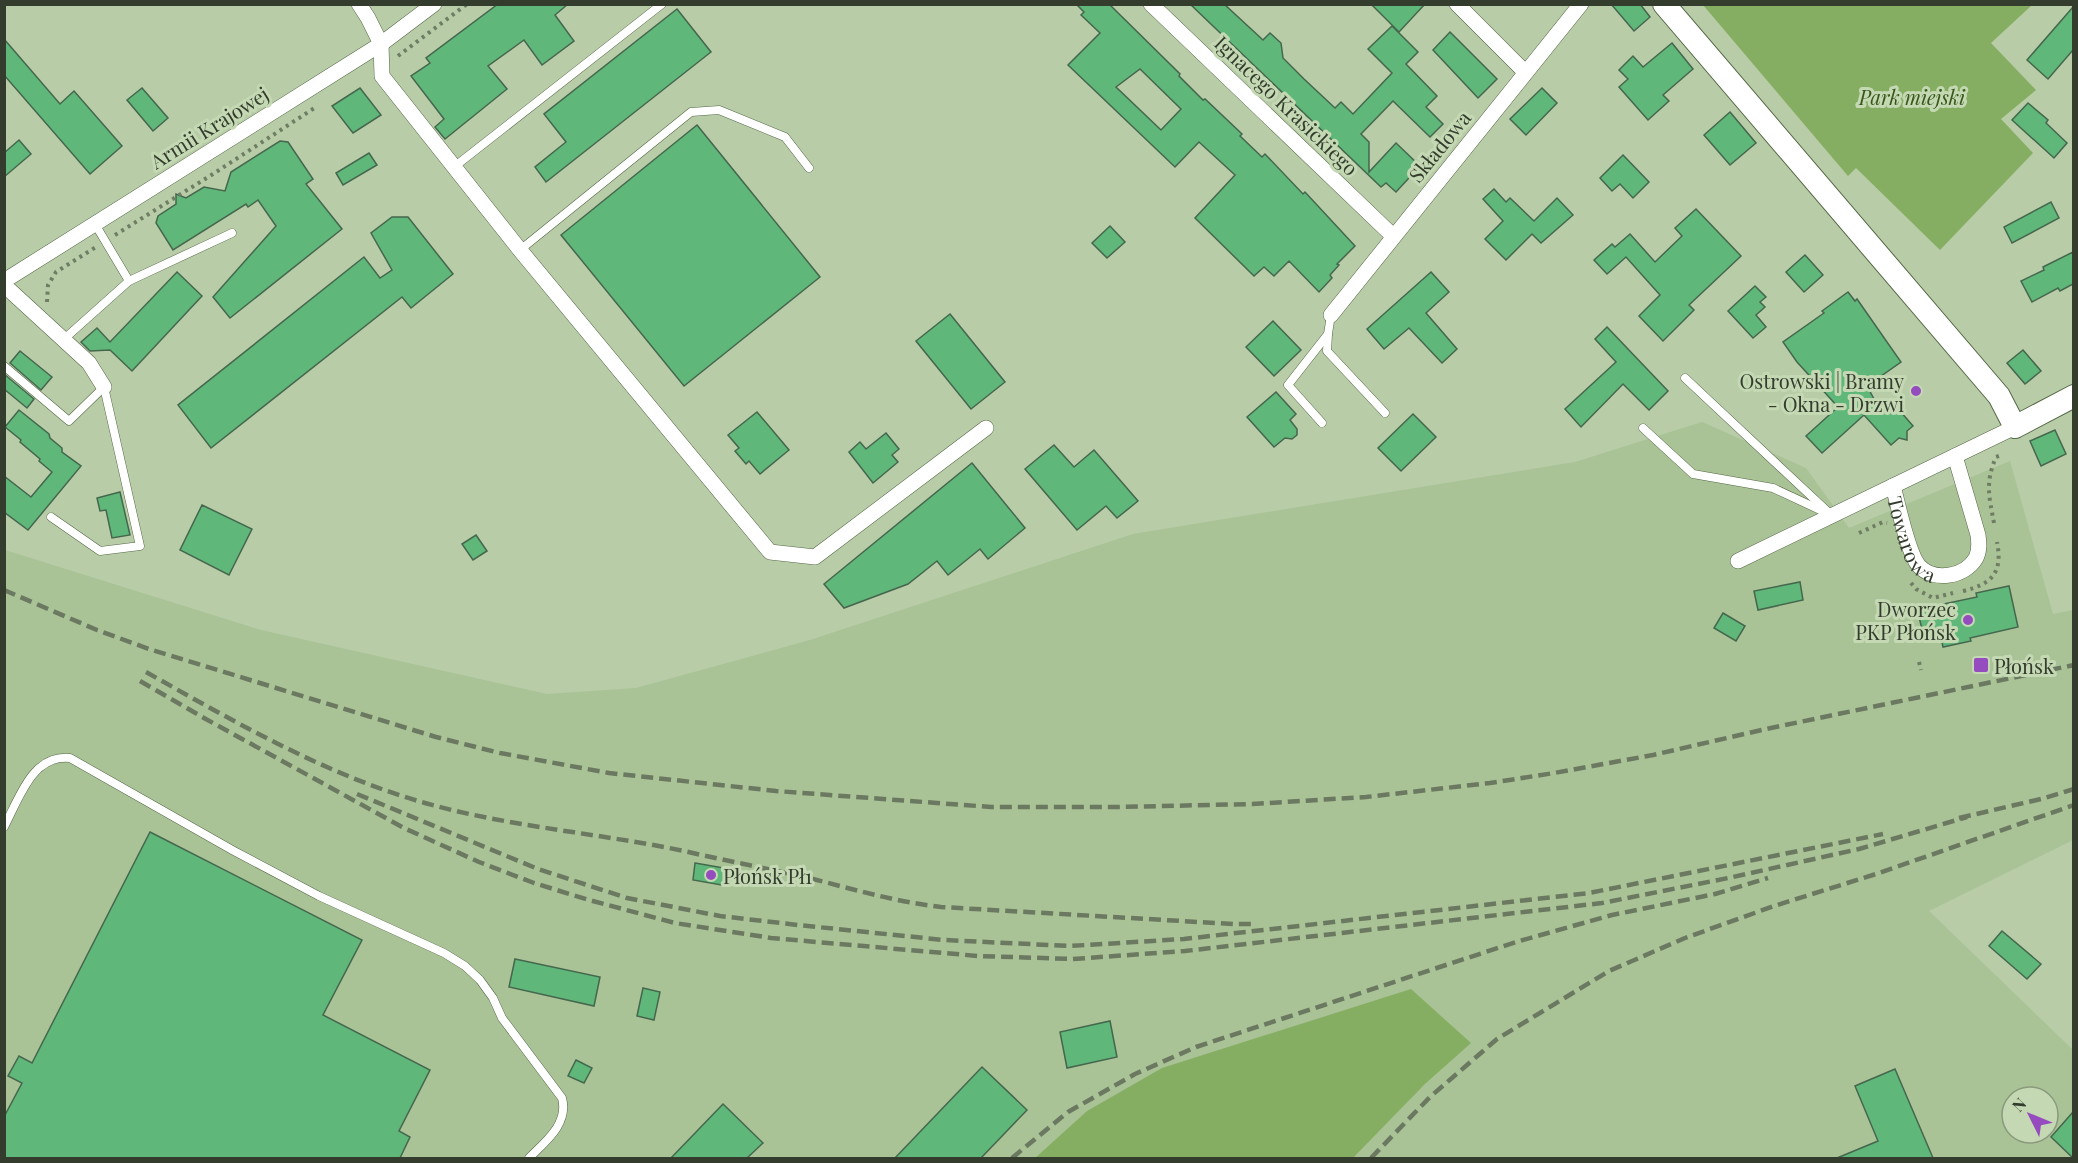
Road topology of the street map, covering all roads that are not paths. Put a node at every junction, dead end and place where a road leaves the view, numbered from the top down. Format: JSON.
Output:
{"nodes":[{"id":1,"x":359,"y":4,"type":"edge"},
{"id":2,"x":434,"y":4,"type":"edge"},
{"id":3,"x":662,"y":4,"type":"edge"},
{"id":4,"x":1151,"y":4,"type":"edge"},
{"id":5,"x":1457,"y":4,"type":"edge"},
{"id":6,"x":1581,"y":4,"type":"edge"},
{"id":7,"x":1664,"y":4,"type":"edge"},
{"id":8,"x":381,"y":44,"type":"junction"},
{"id":9,"x":1525,"y":72,"type":"junction"},
{"id":10,"x":454,"y":167,"type":"junction"},
{"id":11,"x":809,"y":168,"type":"dead end"},
{"id":12,"x":94,"y":223,"type":"junction"},
{"id":13,"x":232,"y":233,"type":"dead end"},
{"id":14,"x":1394,"y":236,"type":"junction"},
{"id":15,"x":520,"y":250,"type":"junction"},
{"id":16,"x":129,"y":281,"type":"junction"},
{"id":17,"x":4,"y":283,"type":"edge"},
{"id":18,"x":1331,"y":315,"type":"joint"},
{"id":19,"x":1328,"y":334,"type":"junction"},
{"id":20,"x":67,"y":337,"type":"junction"},
{"id":21,"x":4,"y":366,"type":"edge"},
{"id":22,"x":1685,"y":378,"type":"dead end"},
{"id":23,"x":104,"y":387,"type":"junction"},
{"id":24,"x":2073,"y":396,"type":"edge"},
{"id":25,"x":1385,"y":413,"type":"dead end"},
{"id":26,"x":1322,"y":423,"type":"dead end"},
{"id":27,"x":2015,"y":427,"type":"junction"},
{"id":28,"x":986,"y":428,"type":"dead end"},
{"id":29,"x":1643,"y":428,"type":"dead end"},
{"id":30,"x":1955,"y":456,"type":"junction"},
{"id":31,"x":1893,"y":486,"type":"junction"},
{"id":32,"x":1832,"y":516,"type":"junction"},
{"id":33,"x":51,"y":517,"type":"dead end"},
{"id":34,"x":1738,"y":561,"type":"dead end"},
{"id":35,"x":4,"y":827,"type":"edge"},
{"id":36,"x":529,"y":1158,"type":"edge"}],
"edges":[{"from":1,"to":8,"type":"street"},
{"from":2,"to":8,"type":"street","name":"Armii Krajowej"},
{"from":3,"to":10,"type":"lane"},
{"from":4,"to":14,"type":"street","name":"Ignacego Krasickiego"},
{"from":5,"to":9,"type":"street"},
{"from":6,"to":9,"type":"street","name":"Składowa"},
{"from":7,"to":27,"type":"street"},
{"from":8,"to":10,"type":"street"},
{"from":8,"to":12,"type":"street","name":"Armii Krajowej"},
{"from":9,"to":14,"type":"street","name":"Składowa"},
{"from":10,"to":15,"type":"street"},
{"from":11,"to":15,"type":"lane"},
{"from":12,"to":16,"type":"lane"},
{"from":12,"to":17,"type":"street","name":"Armii Krajowej"},
{"from":13,"to":16,"type":"lane"},
{"from":14,"to":18,"type":"street","name":"Składowa"},
{"from":15,"to":28,"type":"street"},
{"from":16,"to":20,"type":"lane"},
{"from":17,"to":20,"type":"street"},
{"from":18,"to":19,"type":"lane"},
{"from":19,"to":25,"type":"lane"},
{"from":19,"to":26,"type":"lane"},
{"from":20,"to":23,"type":"street"},
{"from":21,"to":23,"type":"lane"},
{"from":22,"to":32,"type":"lane"},
{"from":23,"to":33,"type":"lane"},
{"from":24,"to":27,"type":"street","name":"Towarowa"},
{"from":27,"to":30,"type":"street","name":"Towarowa"},
{"from":29,"to":32,"type":"lane"},
{"from":30,"to":31,"type":"street","name":"Towarowa"},
{"from":30,"to":31,"type":"street","name":"Towarowa"},
{"from":31,"to":32,"type":"street","name":"Towarowa"},
{"from":32,"to":34,"type":"street","name":"Towarowa"},
{"from":35,"to":36,"type":"lane"}]}
